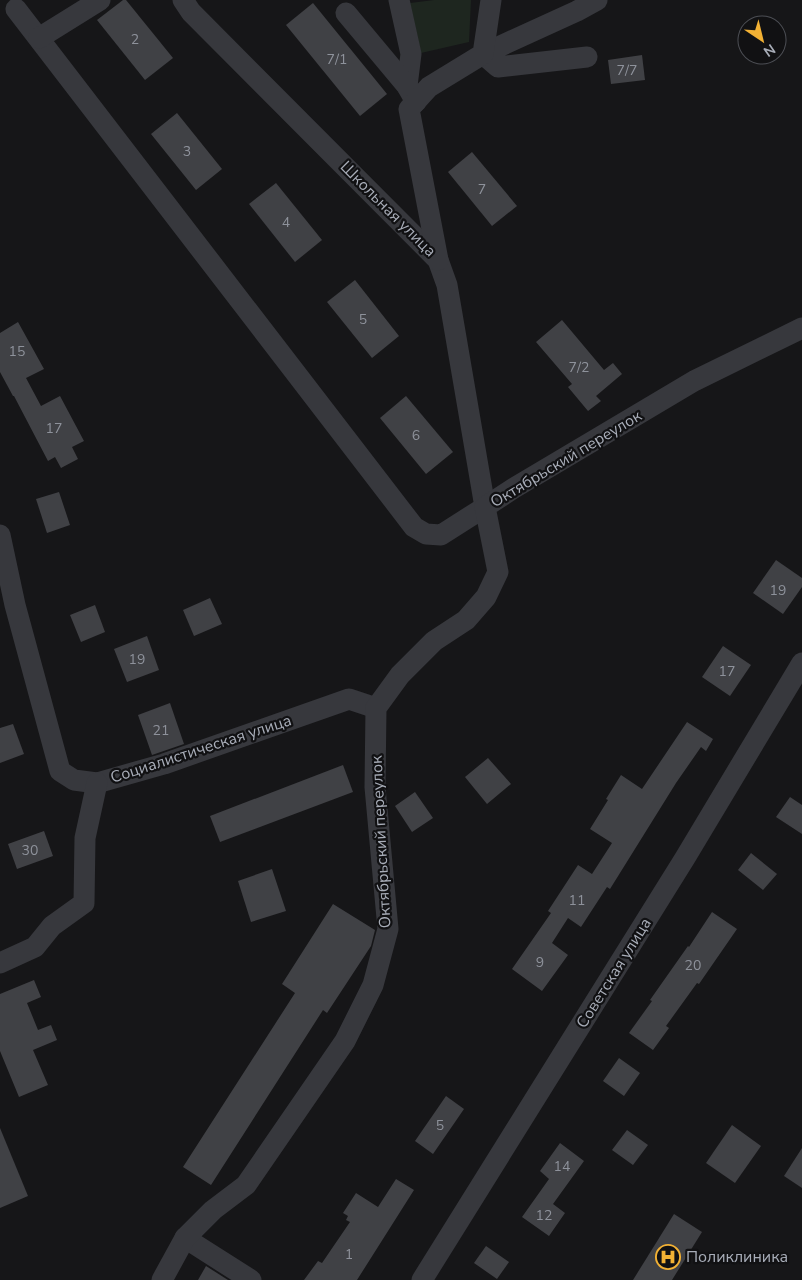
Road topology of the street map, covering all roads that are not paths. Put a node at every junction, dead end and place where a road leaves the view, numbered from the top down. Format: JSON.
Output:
{"nodes":[{"id":1,"x":100,"y":0,"type":"edge"},
{"id":2,"x":183,"y":0,"type":"edge"},
{"id":3,"x":400,"y":0,"type":"edge"},
{"id":4,"x":492,"y":0,"type":"edge"},
{"id":5,"x":597,"y":0,"type":"edge"},
{"id":6,"x":16,"y":9,"type":"dead end"},
{"id":7,"x":346,"y":13,"type":"dead end"},
{"id":8,"x":39,"y":38,"type":"junction"},
{"id":9,"x":483,"y":54,"type":"junction"},
{"id":10,"x":587,"y":57,"type":"dead end"},
{"id":11,"x":411,"y":94,"type":"junction"},
{"id":12,"x":438,"y":260,"type":"junction"},
{"id":13,"x":802,"y":328,"type":"edge"},
{"id":14,"x":486,"y":507,"type":"junction"},
{"id":15,"x":0,"y":535,"type":"edge"},
{"id":16,"x":802,"y":663,"type":"edge"},
{"id":17,"x":376,"y":708,"type":"junction"},
{"id":18,"x":97,"y":783,"type":"junction"},
{"id":19,"x":0,"y":963,"type":"edge"},
{"id":20,"x":186,"y":1238,"type":"junction"},
{"id":21,"x":162,"y":1280,"type":"edge"},
{"id":22,"x":251,"y":1280,"type":"edge"},
{"id":23,"x":422,"y":1280,"type":"edge"}],
"edges":[{"from":1,"to":8,"type":"street"},
{"from":2,"to":12,"type":"street","name":"Школьная улица"},
{"from":3,"to":11,"type":"street"},
{"from":4,"to":9,"type":"street"},
{"from":5,"to":9,"type":"street"},
{"from":6,"to":8,"type":"street"},
{"from":7,"to":11,"type":"street"},
{"from":8,"to":14,"type":"street"},
{"from":9,"to":10,"type":"street"},
{"from":9,"to":11,"type":"street"},
{"from":11,"to":12,"type":"street"},
{"from":12,"to":14,"type":"street","name":"Школьная улица"},
{"from":13,"to":14,"type":"street","name":"Октябрьский переулок"},
{"from":14,"to":17,"type":"street","name":"Октябрьский переулок"},
{"from":15,"to":18,"type":"street","name":"Социалистическая улица"},
{"from":16,"to":23,"type":"street","name":"Советская улица"},
{"from":17,"to":18,"type":"street","name":"Социалистическая улица"},
{"from":17,"to":20,"type":"street","name":"Октябрьский переулок"},
{"from":18,"to":19,"type":"street"},
{"from":20,"to":21,"type":"street","name":"Октябрьский переулок"},
{"from":20,"to":22,"type":"street"}]}
